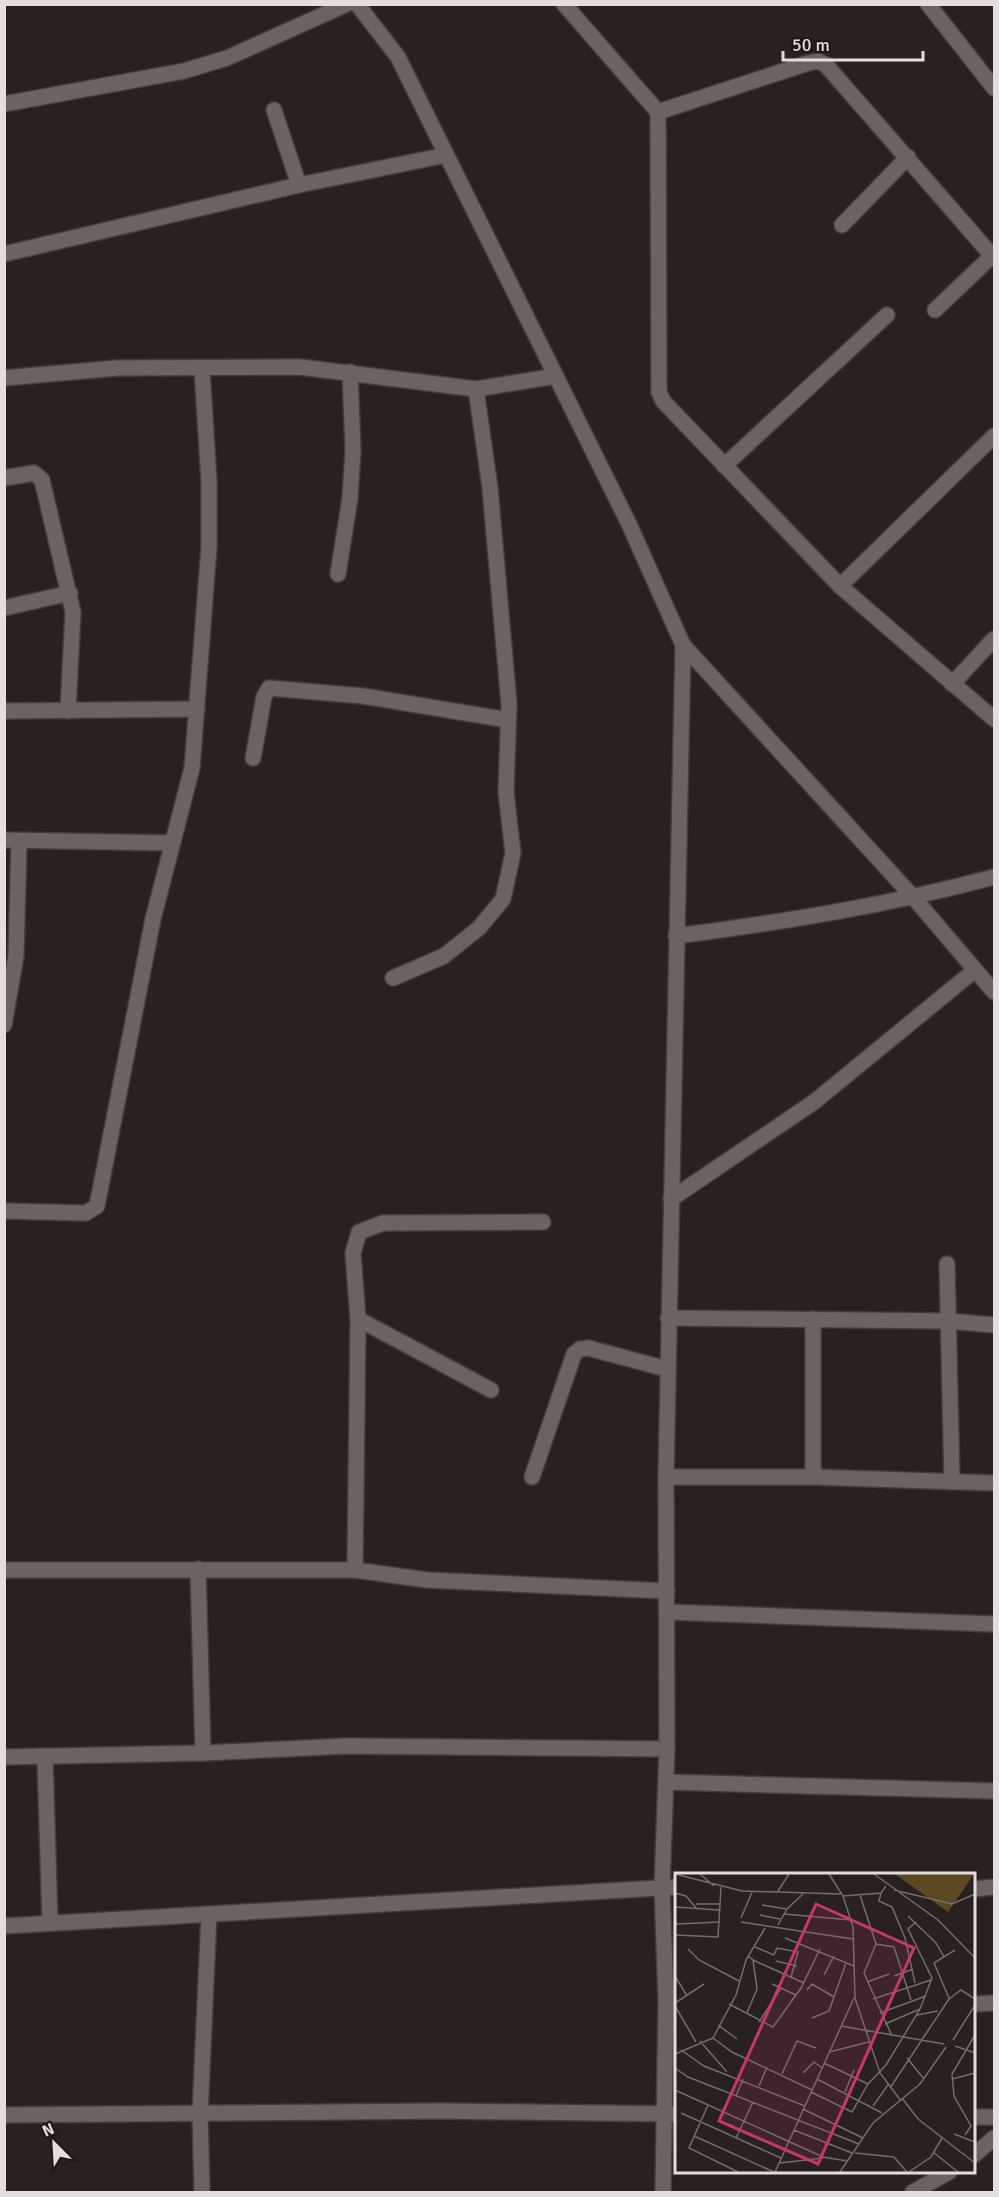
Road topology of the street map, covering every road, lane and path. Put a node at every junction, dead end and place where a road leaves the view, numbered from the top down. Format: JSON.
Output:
{"nodes":[{"id":1,"x":346,"y":4,"type":"edge"},
{"id":2,"x":357,"y":4,"type":"edge"},
{"id":3,"x":564,"y":4,"type":"edge"},
{"id":4,"x":928,"y":4,"type":"edge"},
{"id":5,"x":994,"y":88,"type":"edge"},
{"id":6,"x":4,"y":104,"type":"edge"},
{"id":7,"x":274,"y":111,"type":"dead end"},
{"id":8,"x":658,"y":112,"type":"junction"},
{"id":9,"x":446,"y":155,"type":"junction"},
{"id":10,"x":908,"y":157,"type":"junction"},
{"id":11,"x":299,"y":185,"type":"junction"},
{"id":12,"x":842,"y":225,"type":"dead end"},
{"id":13,"x":4,"y":254,"type":"edge"},
{"id":14,"x":994,"y":256,"type":"edge"},
{"id":15,"x":935,"y":310,"type":"dead end"},
{"id":16,"x":887,"y":315,"type":"dead end"},
{"id":17,"x":202,"y":369,"type":"junction"},
{"id":18,"x":350,"y":372,"type":"junction"},
{"id":19,"x":556,"y":376,"type":"junction"},
{"id":20,"x":4,"y":378,"type":"edge"},
{"id":21,"x":476,"y":389,"type":"junction"},
{"id":22,"x":994,"y":436,"type":"edge"},
{"id":23,"x":724,"y":466,"type":"junction"},
{"id":24,"x":4,"y":478,"type":"edge"},
{"id":25,"x":338,"y":574,"type":"dead end"},
{"id":26,"x":840,"y":586,"type":"junction"},
{"id":27,"x":70,"y":593,"type":"junction"},
{"id":28,"x":4,"y":608,"type":"edge"},
{"id":29,"x":994,"y":639,"type":"edge"},
{"id":30,"x":683,"y":645,"type":"junction"},
{"id":31,"x":951,"y":684,"type":"junction"},
{"id":32,"x":196,"y":709,"type":"junction"},
{"id":33,"x":4,"y":711,"type":"edge"},
{"id":34,"x":68,"y":711,"type":"junction"},
{"id":35,"x":994,"y":719,"type":"edge"},
{"id":36,"x":508,"y":720,"type":"junction"},
{"id":37,"x":253,"y":758,"type":"dead end"},
{"id":38,"x":12,"y":841,"type":"edge"},
{"id":39,"x":172,"y":843,"type":"junction"},
{"id":40,"x":994,"y":877,"type":"edge"},
{"id":41,"x":914,"y":898,"type":"junction"},
{"id":42,"x":676,"y":936,"type":"junction"},
{"id":43,"x":975,"y":970,"type":"junction"},
{"id":44,"x":393,"y":978,"type":"dead end"},
{"id":45,"x":994,"y":993,"type":"edge"},
{"id":46,"x":4,"y":1025,"type":"edge"},
{"id":47,"x":671,"y":1199,"type":"junction"},
{"id":48,"x":4,"y":1211,"type":"edge"},
{"id":49,"x":543,"y":1222,"type":"dead end"},
{"id":50,"x":947,"y":1264,"type":"dead end"},
{"id":51,"x":668,"y":1318,"type":"junction"},
{"id":52,"x":358,"y":1319,"type":"junction"},
{"id":53,"x":813,"y":1319,"type":"junction"},
{"id":54,"x":950,"y":1321,"type":"junction"},
{"id":55,"x":994,"y":1325,"type":"edge"},
{"id":56,"x":667,"y":1369,"type":"junction"},
{"id":57,"x":491,"y":1390,"type":"dead end"},
{"id":58,"x":532,"y":1477,"type":"dead end"},
{"id":59,"x":666,"y":1477,"type":"junction"},
{"id":60,"x":813,"y":1477,"type":"junction"},
{"id":61,"x":952,"y":1482,"type":"junction"},
{"id":62,"x":994,"y":1483,"type":"edge"},
{"id":63,"x":198,"y":1569,"type":"junction"},
{"id":64,"x":4,"y":1570,"type":"edge"},
{"id":65,"x":355,"y":1570,"type":"junction"},
{"id":66,"x":667,"y":1591,"type":"junction"},
{"id":67,"x":667,"y":1612,"type":"junction"},
{"id":68,"x":994,"y":1624,"type":"edge"},
{"id":69,"x":667,"y":1749,"type":"junction"},
{"id":70,"x":203,"y":1753,"type":"junction"},
{"id":71,"x":4,"y":1757,"type":"edge"},
{"id":72,"x":45,"y":1757,"type":"junction"},
{"id":73,"x":666,"y":1782,"type":"junction"},
{"id":74,"x":994,"y":1791,"type":"edge"},
{"id":75,"x":669,"y":1887,"type":"edge"},
{"id":76,"x":994,"y":1887,"type":"edge"},
{"id":77,"x":975,"y":1889,"type":"edge"},
{"id":78,"x":209,"y":1914,"type":"junction"},
{"id":79,"x":50,"y":1923,"type":"junction"},
{"id":80,"x":4,"y":1926,"type":"edge"},
{"id":81,"x":671,"y":2001,"type":"edge"},
{"id":82,"x":994,"y":2003,"type":"edge"},
{"id":83,"x":975,"y":2004,"type":"edge"},
{"id":84,"x":200,"y":2114,"type":"junction"},
{"id":85,"x":670,"y":2114,"type":"edge"},
{"id":86,"x":4,"y":2115,"type":"edge"},
{"id":87,"x":975,"y":2117,"type":"edge"},
{"id":88,"x":994,"y":2117,"type":"edge"},
{"id":89,"x":994,"y":2138,"type":"edge"},
{"id":90,"x":975,"y":2154,"type":"edge"},
{"id":91,"x":947,"y":2173,"type":"edge"},
{"id":92,"x":202,"y":2193,"type":"edge"},
{"id":93,"x":663,"y":2193,"type":"edge"},
{"id":94,"x":913,"y":2193,"type":"edge"}],
"edges":[{"from":1,"to":6,"type":"street"},
{"from":2,"to":9,"type":"street"},
{"from":3,"to":8,"type":"street"},
{"from":4,"to":5,"type":"street"},
{"from":7,"to":11,"type":"street"},
{"from":8,"to":10,"type":"street"},
{"from":8,"to":23,"type":"street"},
{"from":9,"to":11,"type":"street"},
{"from":9,"to":19,"type":"street"},
{"from":10,"to":12,"type":"street"},
{"from":10,"to":14,"type":"street"},
{"from":11,"to":13,"type":"street"},
{"from":14,"to":15,"type":"street"},
{"from":16,"to":23,"type":"street"},
{"from":17,"to":18,"type":"street"},
{"from":17,"to":20,"type":"street"},
{"from":17,"to":32,"type":"street"},
{"from":18,"to":21,"type":"street"},
{"from":18,"to":25,"type":"street"},
{"from":19,"to":21,"type":"street"},
{"from":19,"to":30,"type":"street"},
{"from":21,"to":36,"type":"street"},
{"from":22,"to":26,"type":"street"},
{"from":23,"to":26,"type":"street"},
{"from":24,"to":27,"type":"street"},
{"from":26,"to":31,"type":"street"},
{"from":27,"to":28,"type":"street"},
{"from":27,"to":34,"type":"street"},
{"from":29,"to":31,"type":"street"},
{"from":30,"to":41,"type":"street"},
{"from":30,"to":42,"type":"street"},
{"from":31,"to":35,"type":"street"},
{"from":32,"to":34,"type":"street"},
{"from":32,"to":39,"type":"street"},
{"from":33,"to":34,"type":"street"},
{"from":36,"to":37,"type":"street"},
{"from":36,"to":44,"type":"street"},
{"from":38,"to":39,"type":"street"},
{"from":38,"to":46,"type":"street"},
{"from":39,"to":48,"type":"street"},
{"from":40,"to":41,"type":"street"},
{"from":41,"to":42,"type":"street"},
{"from":41,"to":43,"type":"street"},
{"from":42,"to":47,"type":"street"},
{"from":43,"to":45,"type":"street"},
{"from":43,"to":47,"type":"street"},
{"from":47,"to":51,"type":"street"},
{"from":49,"to":52,"type":"street"},
{"from":50,"to":54,"type":"street"},
{"from":51,"to":53,"type":"street"},
{"from":51,"to":56,"type":"street"},
{"from":52,"to":57,"type":"street"},
{"from":52,"to":65,"type":"street"},
{"from":53,"to":54,"type":"street"},
{"from":53,"to":60,"type":"street"},
{"from":54,"to":55,"type":"street"},
{"from":54,"to":61,"type":"street"},
{"from":56,"to":58,"type":"street"},
{"from":56,"to":59,"type":"street"},
{"from":59,"to":60,"type":"street"},
{"from":59,"to":66,"type":"street"},
{"from":60,"to":61,"type":"street"},
{"from":61,"to":62,"type":"street"},
{"from":63,"to":64,"type":"street"},
{"from":63,"to":65,"type":"street"},
{"from":63,"to":70,"type":"street"},
{"from":65,"to":66,"type":"street"},
{"from":66,"to":67,"type":"street"},
{"from":67,"to":68,"type":"street"},
{"from":67,"to":69,"type":"street"},
{"from":69,"to":70,"type":"street"},
{"from":69,"to":73,"type":"street"},
{"from":70,"to":72,"type":"street"},
{"from":71,"to":72,"type":"street"},
{"from":72,"to":79,"type":"street"},
{"from":73,"to":74,"type":"street"},
{"from":73,"to":75,"type":"street"},
{"from":75,"to":78,"type":"street"},
{"from":75,"to":81,"type":"street"},
{"from":76,"to":77,"type":"street"},
{"from":78,"to":79,"type":"street"},
{"from":78,"to":84,"type":"street"},
{"from":79,"to":80,"type":"street"},
{"from":81,"to":85,"type":"street"},
{"from":82,"to":83,"type":"street"},
{"from":84,"to":85,"type":"street"},
{"from":84,"to":86,"type":"street"},
{"from":84,"to":92,"type":"street"},
{"from":85,"to":93,"type":"street"},
{"from":87,"to":88,"type":"street"},
{"from":89,"to":90,"type":"street"},
{"from":91,"to":94,"type":"street"}]}
